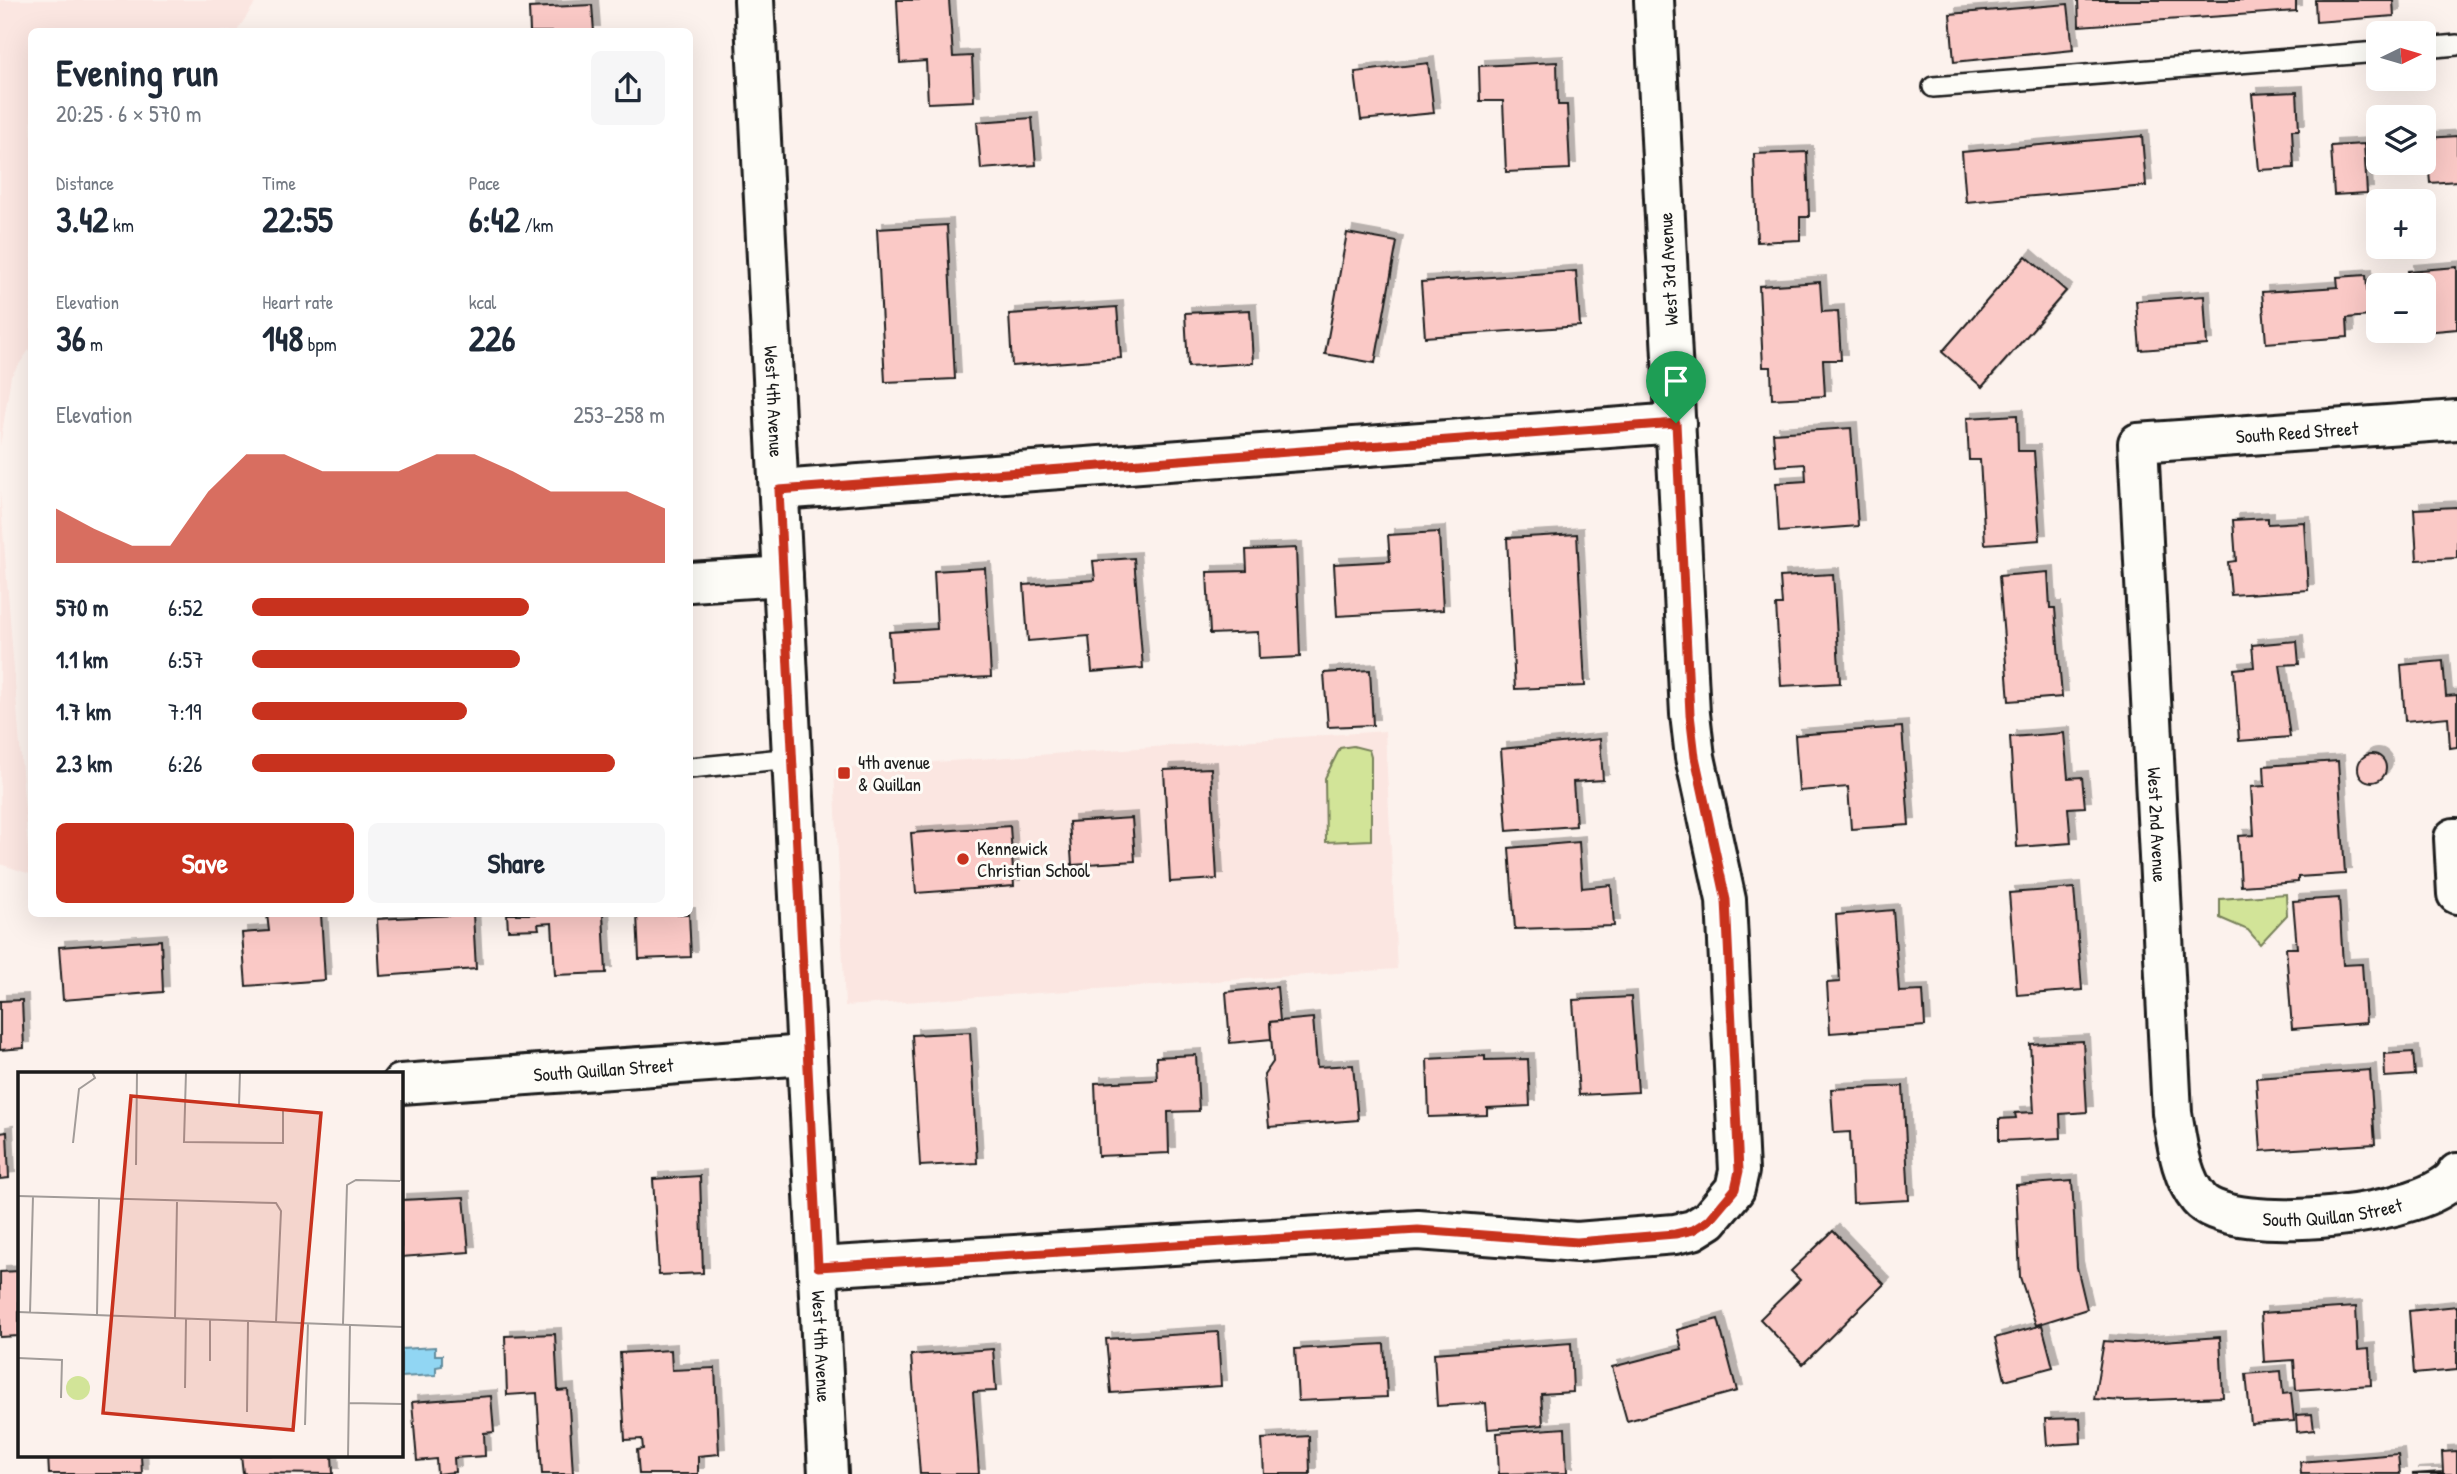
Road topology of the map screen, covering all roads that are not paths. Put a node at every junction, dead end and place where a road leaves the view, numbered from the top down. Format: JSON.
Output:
{"nodes":[{"id":1,"x":754,"y":0,"type":"edge"},
{"id":2,"x":1654,"y":0,"type":"edge"},
{"id":3,"x":2457,"y":46,"type":"edge"},
{"id":4,"x":2436,"y":47,"type":"edge"},
{"id":5,"x":2366,"y":53,"type":"edge"},
{"id":6,"x":1933,"y":87,"type":"dead end"},
{"id":7,"x":2457,"y":420,"type":"edge"},
{"id":8,"x":1676,"y":423,"type":"junction"},
{"id":9,"x":2138,"y":443,"type":"joint"},
{"id":10,"x":779,"y":490,"type":"junction"},
{"id":11,"x":783,"y":576,"type":"junction"},
{"id":12,"x":693,"y":582,"type":"edge"},
{"id":13,"x":792,"y":758,"type":"junction"},
{"id":14,"x":693,"y":768,"type":"edge"},
{"id":15,"x":2455,"y":838,"type":"edge"},
{"id":16,"x":2457,"y":894,"type":"edge"},
{"id":17,"x":807,"y":1055,"type":"junction"},
{"id":18,"x":402,"y":1084,"type":"edge"},
{"id":19,"x":2457,"y":1173,"type":"edge"},
{"id":20,"x":2199,"y":1200,"type":"joint"},
{"id":21,"x":818,"y":1267,"type":"junction"},
{"id":22,"x":828,"y":1474,"type":"edge"}],
"edges":[{"from":1,"to":10,"type":"street","name":"West 4th Avenue"},
{"from":2,"to":8,"type":"street","name":"West 3rd Avenue"},
{"from":3,"to":4,"type":"lane"},
{"from":5,"to":6,"type":"lane"},
{"from":7,"to":9,"type":"street","name":"South Reed Street"},
{"from":8,"to":10,"type":"street"},
{"from":8,"to":21,"type":"street","name":"West 3rd Avenue"},
{"from":9,"to":20,"type":"street","name":"West 2nd Avenue"},
{"from":10,"to":11,"type":"street","name":"West 4th Avenue"},
{"from":11,"to":12,"type":"street"},
{"from":11,"to":13,"type":"street","name":"West 4th Avenue"},
{"from":13,"to":14,"type":"lane"},
{"from":13,"to":17,"type":"street","name":"West 4th Avenue"},
{"from":15,"to":16,"type":"street"},
{"from":17,"to":18,"type":"street","name":"South Quillan Street"},
{"from":17,"to":21,"type":"street","name":"West 4th Avenue"},
{"from":19,"to":20,"type":"street","name":"South Quillan Street"},
{"from":21,"to":22,"type":"street","name":"West 4th Avenue"}]}
